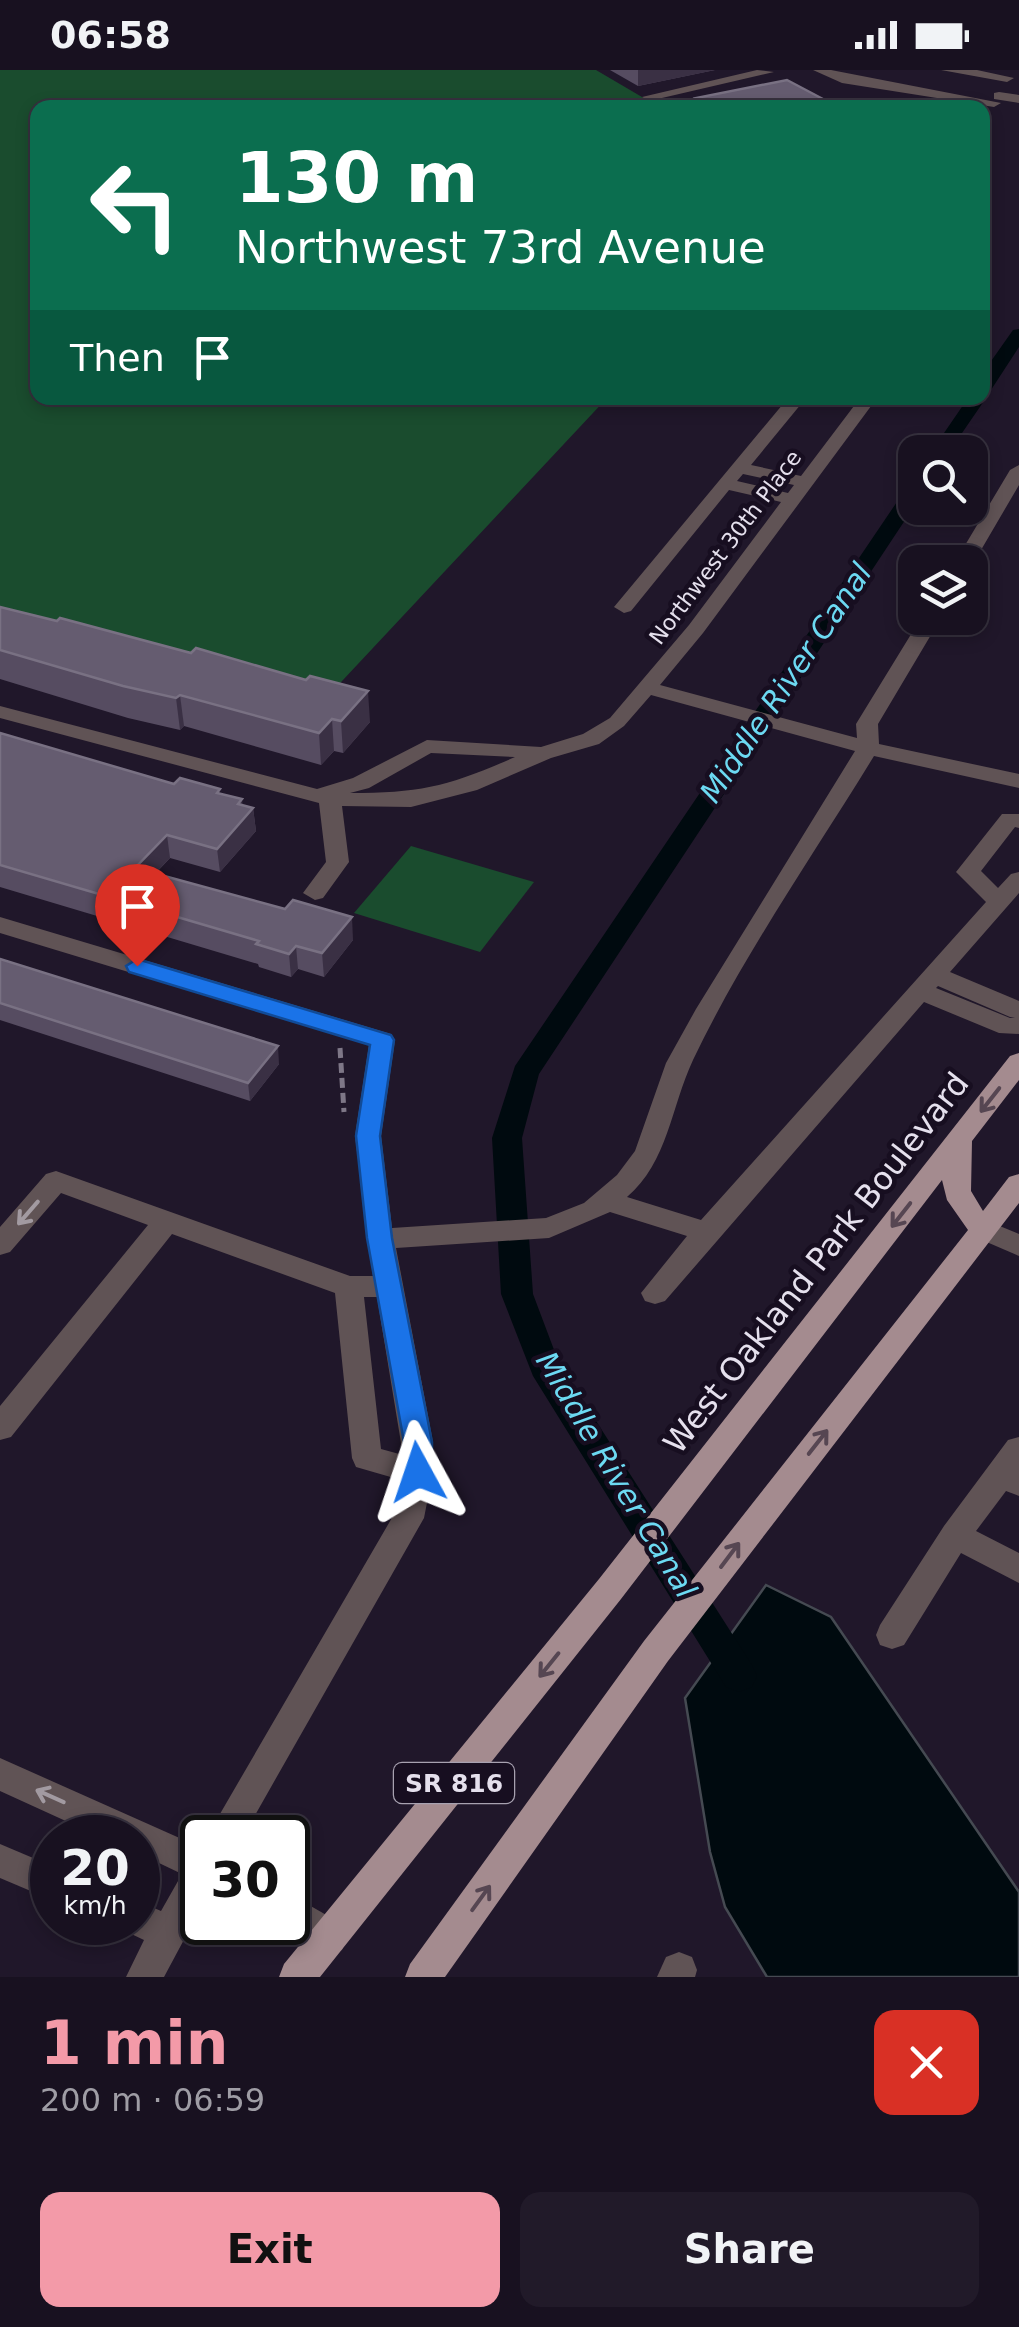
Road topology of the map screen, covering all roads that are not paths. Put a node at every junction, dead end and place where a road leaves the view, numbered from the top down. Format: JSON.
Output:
{"nodes":[{"id":1,"x":820,"y":70,"type":"edge"},
{"id":2,"x":948,"y":70,"type":"edge"},
{"id":3,"x":970,"y":72,"type":"edge"},
{"id":4,"x":772,"y":73,"type":"edge"},
{"id":5,"x":1008,"y":74,"type":"edge"},
{"id":6,"x":889,"y":87,"type":"junction"},
{"id":7,"x":650,"y":96,"type":"dead end"},
{"id":8,"x":1019,"y":99,"type":"edge"},
{"id":9,"x":876,"y":100,"type":"edge"},
{"id":10,"x":996,"y":100,"type":"junction"},
{"id":11,"x":990,"y":108,"type":"edge"},
{"id":12,"x":791,"y":405,"type":"edge"},
{"id":13,"x":863,"y":405,"type":"edge"},
{"id":14,"x":739,"y":468,"type":"junction"},
{"id":15,"x":1019,"y":470,"type":"edge"},
{"id":16,"x":725,"y":484,"type":"junction"},
{"id":17,"x":798,"y":491,"type":"junction"},
{"id":18,"x":974,"y":545,"type":"edge"},
{"id":19,"x":624,"y":608,"type":"dead end"},
{"id":20,"x":921,"y":635,"type":"edge"},
{"id":21,"x":649,"y":688,"type":"junction"},
{"id":22,"x":0,"y":712,"type":"edge"},
{"id":23,"x":468,"y":748,"type":"junction"},
{"id":24,"x":868,"y":748,"type":"junction"},
{"id":25,"x":542,"y":753,"type":"junction"},
{"id":26,"x":1019,"y":781,"type":"edge"},
{"id":27,"x":432,"y":794,"type":"junction"},
{"id":28,"x":321,"y":797,"type":"junction"},
{"id":29,"x":1019,"y":821,"type":"edge"},
{"id":30,"x":1019,"y":879,"type":"edge"},
{"id":31,"x":315,"y":892,"type":"dead end"},
{"id":32,"x":999,"y":901,"type":"junction"},
{"id":33,"x":0,"y":926,"type":"edge"},
{"id":34,"x":926,"y":982,"type":"junction"},
{"id":35,"x":1019,"y":1011,"type":"edge"},
{"id":36,"x":1019,"y":1026,"type":"edge"},
{"id":37,"x":1019,"y":1062,"type":"edge"},
{"id":38,"x":960,"y":1138,"type":"junction"},
{"id":39,"x":1019,"y":1184,"type":"edge"},
{"id":40,"x":605,"y":1200,"type":"junction"},
{"id":41,"x":168,"y":1220,"type":"junction"},
{"id":42,"x":985,"y":1230,"type":"junction"},
{"id":43,"x":706,"y":1232,"type":"junction"},
{"id":44,"x":380,"y":1238,"type":"junction"},
{"id":45,"x":0,"y":1245,"type":"edge"},
{"id":46,"x":1019,"y":1246,"type":"edge"},
{"id":47,"x":349,"y":1286,"type":"junction"},
{"id":48,"x":388,"y":1286,"type":"junction"},
{"id":49,"x":656,"y":1293,"type":"dead end"},
{"id":50,"x":0,"y":1428,"type":"edge"},
{"id":51,"x":1013,"y":1469,"type":"edge"},
{"id":52,"x":418,"y":1472,"type":"junction"},
{"id":53,"x":955,"y":1536,"type":"junction"},
{"id":54,"x":1019,"y":1569,"type":"edge"},
{"id":55,"x":892,"y":1636,"type":"dead end"},
{"id":56,"x":0,"y":1774,"type":"edge"},
{"id":57,"x":236,"y":1815,"type":"edge"},
{"id":58,"x":180,"y":1858,"type":"edge"},
{"id":59,"x":0,"y":1861,"type":"edge"},
{"id":60,"x":30,"y":1874,"type":"edge"},
{"id":61,"x":180,"y":1894,"type":"edge"},
{"id":62,"x":160,"y":1918,"type":"edge"},
{"id":63,"x":310,"y":1924,"type":"edge"},
{"id":64,"x":329,"y":1937,"type":"junction"},
{"id":65,"x":150,"y":1945,"type":"edge"},
{"id":66,"x":144,"y":1977,"type":"edge"},
{"id":67,"x":298,"y":1977,"type":"edge"},
{"id":68,"x":424,"y":1977,"type":"edge"}],
"edges":[{"from":1,"to":6,"type":"street"},
{"from":2,"to":3,"type":"street"},
{"from":3,"to":5,"type":"street"},
{"from":4,"to":7,"type":"street"},
{"from":5,"to":10,"type":"street"},
{"from":6,"to":9,"type":"street"},
{"from":6,"to":10,"type":"street"},
{"from":8,"to":10,"type":"street"},
{"from":10,"to":11,"type":"street"},
{"from":12,"to":14,"type":"street"},
{"from":13,"to":17,"type":"street","name":"Northwest 30th Place"},
{"from":14,"to":16,"type":"street"},
{"from":14,"to":17,"type":"street"},
{"from":15,"to":18,"type":"street"},
{"from":16,"to":17,"type":"street"},
{"from":16,"to":19,"type":"street"},
{"from":17,"to":21,"type":"street","name":"Northwest 30th Place"},
{"from":20,"to":24,"type":"street"},
{"from":21,"to":24,"type":"street"},
{"from":21,"to":25,"type":"street","name":"Northwest 30th Place"},
{"from":22,"to":28,"type":"street"},
{"from":23,"to":25,"type":"street"},
{"from":23,"to":27,"type":"street"},
{"from":23,"to":28,"type":"street"},
{"from":24,"to":26,"type":"street"},
{"from":24,"to":40,"type":"street"},
{"from":25,"to":27,"type":"street"},
{"from":27,"to":28,"type":"street"},
{"from":28,"to":31,"type":"street"},
{"from":29,"to":32,"type":"street"},
{"from":30,"to":32,"type":"street"},
{"from":32,"to":34,"type":"street"},
{"from":33,"to":44,"type":"street"},
{"from":34,"to":35,"type":"street"},
{"from":34,"to":36,"type":"street"},
{"from":34,"to":43,"type":"street"},
{"from":37,"to":38,"type":"main road","name":"West Oakland Park Boulevard","number":"SR 816","one_way":true},
{"from":38,"to":42,"type":"main road"},
{"from":38,"to":64,"type":"main road","name":"West Oakland Park Boulevard","number":"SR 816","one_way":true},
{"from":39,"to":42,"type":"main road","number":"SR 816"},
{"from":40,"to":43,"type":"street"},
{"from":40,"to":44,"type":"street"},
{"from":41,"to":45,"type":"street","one_way":true},
{"from":41,"to":47,"type":"street"},
{"from":41,"to":50,"type":"street"},
{"from":42,"to":46,"type":"street"},
{"from":68,"to":42,"type":"main road","number":"SR 816","one_way":true},
{"from":43,"to":49,"type":"street"},
{"from":44,"to":48,"type":"street"},
{"from":47,"to":48,"type":"street"},
{"from":47,"to":52,"type":"street"},
{"from":48,"to":52,"type":"street"},
{"from":51,"to":53,"type":"street"},
{"from":52,"to":57,"type":"street"},
{"from":53,"to":54,"type":"street"},
{"from":53,"to":55,"type":"street"},
{"from":58,"to":56,"type":"street","one_way":true},
{"from":59,"to":60,"type":"street"},
{"from":61,"to":62,"type":"street"},
{"from":63,"to":64,"type":"street"},
{"from":64,"to":67,"type":"main road","name":"West Oakland Park Boulevard","number":"SR 816"},
{"from":65,"to":66,"type":"street"}]}
